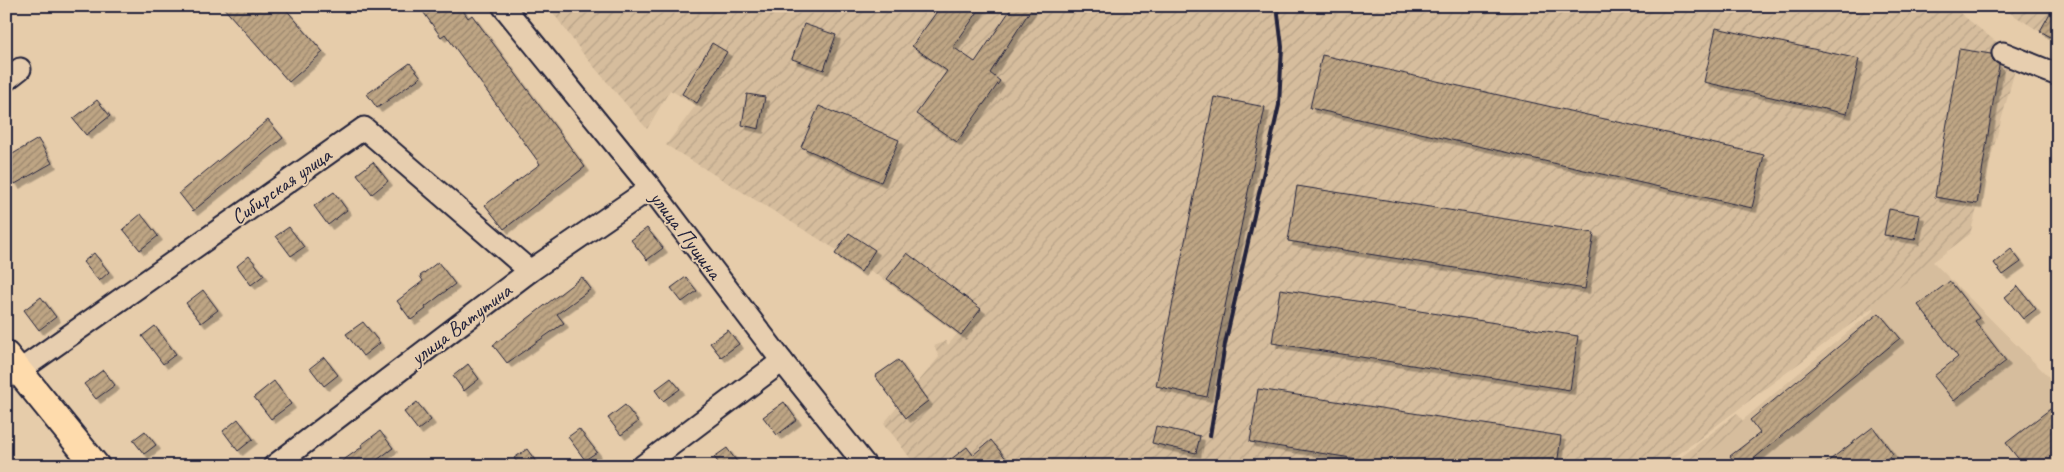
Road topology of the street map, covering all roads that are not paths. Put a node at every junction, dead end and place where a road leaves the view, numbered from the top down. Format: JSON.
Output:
{"nodes":[{"id":1,"x":503,"y":6,"type":"edge"},
{"id":2,"x":2003,"y":53,"type":"dead end"},
{"id":3,"x":2058,"y":75,"type":"edge"},
{"id":4,"x":650,"y":188,"type":"junction"},
{"id":5,"x":530,"y":271,"type":"junction"},
{"id":6,"x":782,"y":361,"type":"junction"},
{"id":7,"x":13,"y":363,"type":"edge"},
{"id":8,"x":96,"y":466,"type":"edge"},
{"id":9,"x":274,"y":466,"type":"edge"},
{"id":10,"x":643,"y":466,"type":"edge"},
{"id":11,"x":866,"y":466,"type":"edge"}],
"edges":[{"from":1,"to":4,"type":"street","name":"улица Пущина"},
{"from":2,"to":3,"type":"street"},
{"from":4,"to":5,"type":"street","name":"улица Ватутина"},
{"from":4,"to":6,"type":"street","name":"улица Пущина"},
{"from":5,"to":7,"type":"street","name":"Сибирская улица"},
{"from":5,"to":9,"type":"street","name":"улица Ватутина"},
{"from":6,"to":10,"type":"street"},
{"from":6,"to":11,"type":"street","name":"улица Пущина"},
{"from":7,"to":8,"type":"main road"}]}
